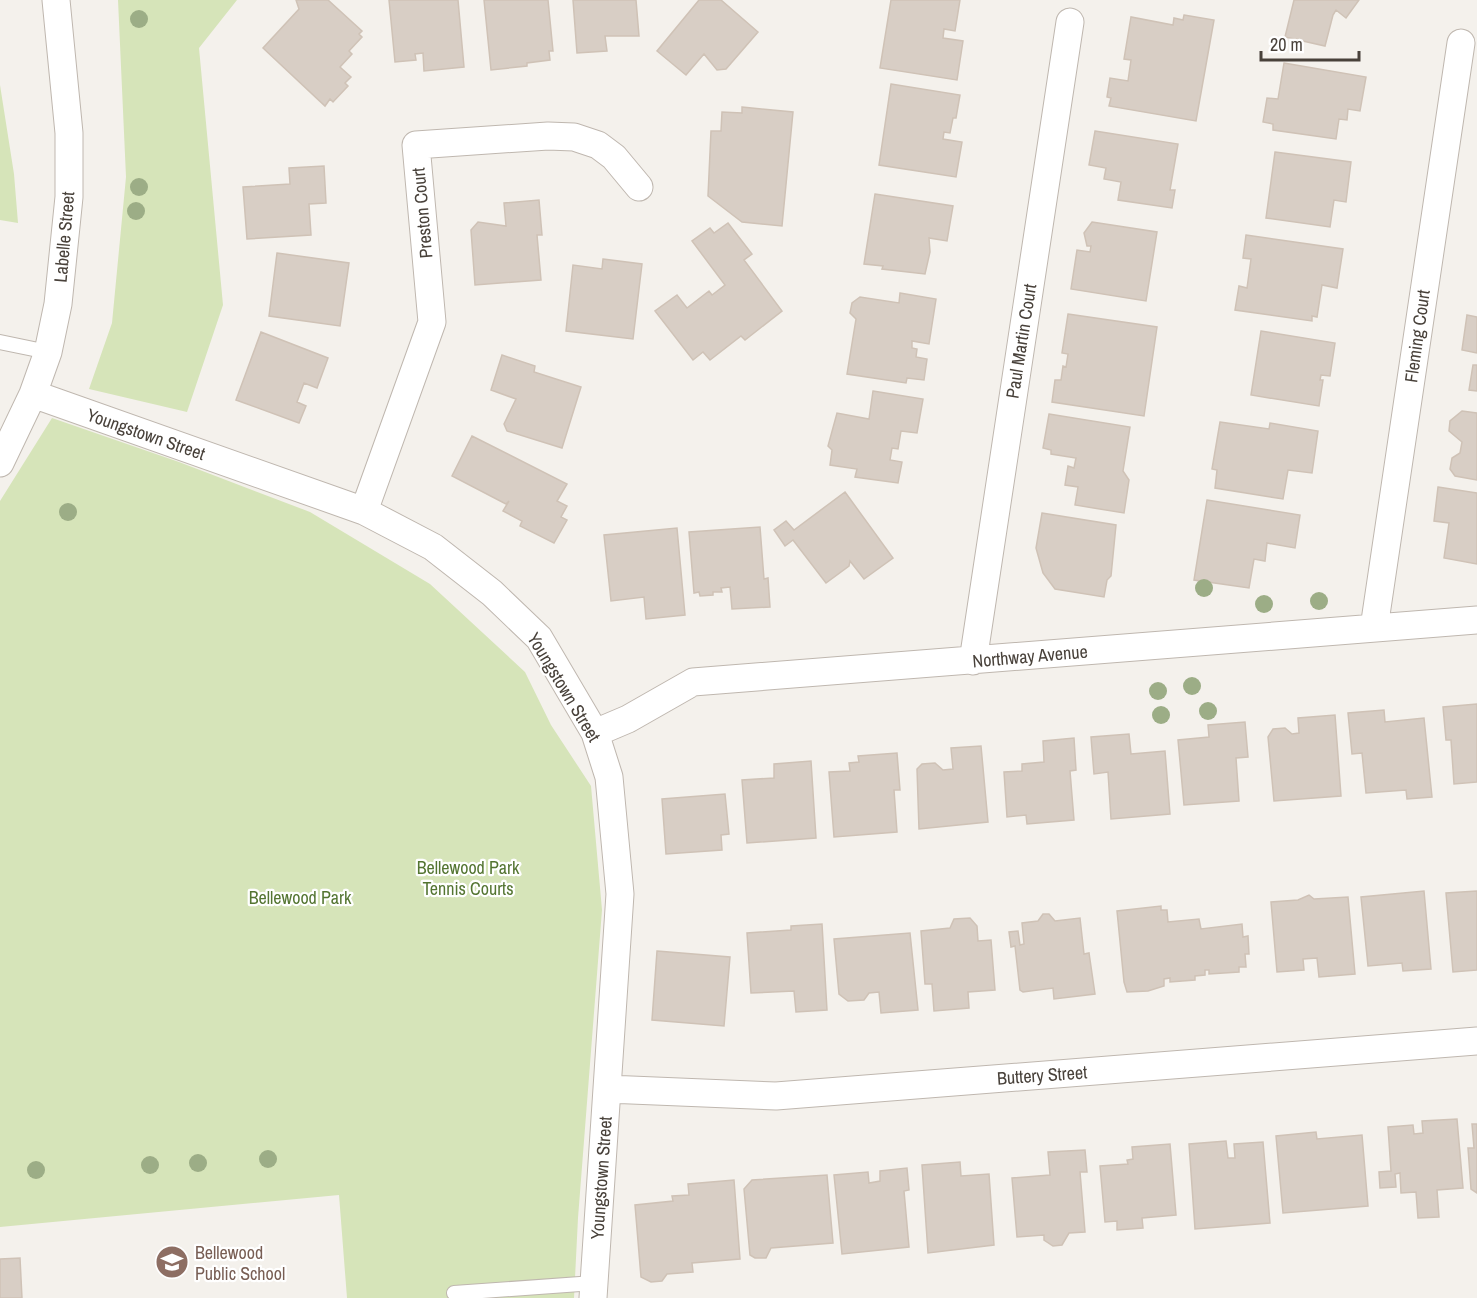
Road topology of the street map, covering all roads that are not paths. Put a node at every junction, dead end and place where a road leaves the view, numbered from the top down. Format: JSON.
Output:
{"nodes":[{"id":1,"x":56,"y":0,"type":"edge"},
{"id":2,"x":1070,"y":22,"type":"dead end"},
{"id":3,"x":1461,"y":43,"type":"dead end"},
{"id":4,"x":639,"y":187,"type":"dead end"},
{"id":5,"x":0,"y":342,"type":"edge"},
{"id":6,"x":48,"y":352,"type":"junction"},
{"id":7,"x":33,"y":394,"type":"junction"},
{"id":8,"x":0,"y":463,"type":"edge"},
{"id":9,"x":364,"y":511,"type":"junction"},
{"id":10,"x":1477,"y":620,"type":"edge"},
{"id":11,"x":1374,"y":628,"type":"junction"},
{"id":12,"x":973,"y":660,"type":"junction"},
{"id":13,"x":596,"y":733,"type":"junction"},
{"id":14,"x":1477,"y":1041,"type":"edge"},
{"id":15,"x":607,"y":1089,"type":"junction"},
{"id":16,"x":593,"y":1291,"type":"edge"},
{"id":17,"x":454,"y":1293,"type":"dead end"}],
"edges":[{"from":1,"to":6,"type":"street","name":"Labelle Street"},
{"from":2,"to":12,"type":"street","name":"Paul Martin Court"},
{"from":3,"to":11,"type":"street","name":"Fleming Court"},
{"from":4,"to":9,"type":"street","name":"Preston Court"},
{"from":5,"to":6,"type":"lane"},
{"from":6,"to":7,"type":"street","name":"Labelle Street"},
{"from":7,"to":8,"type":"street","name":"Labelle Street"},
{"from":7,"to":9,"type":"street","name":"Youngstown Street"},
{"from":9,"to":13,"type":"street","name":"Youngstown Street"},
{"from":10,"to":11,"type":"street","name":"Northway Avenue"},
{"from":11,"to":12,"type":"street","name":"Northway Avenue"},
{"from":12,"to":13,"type":"street","name":"Northway Avenue"},
{"from":13,"to":15,"type":"street","name":"Youngstown Street"},
{"from":14,"to":15,"type":"street","name":"Buttery Street"},
{"from":15,"to":16,"type":"street","name":"Youngstown Street"},
{"from":16,"to":17,"type":"lane"}]}
